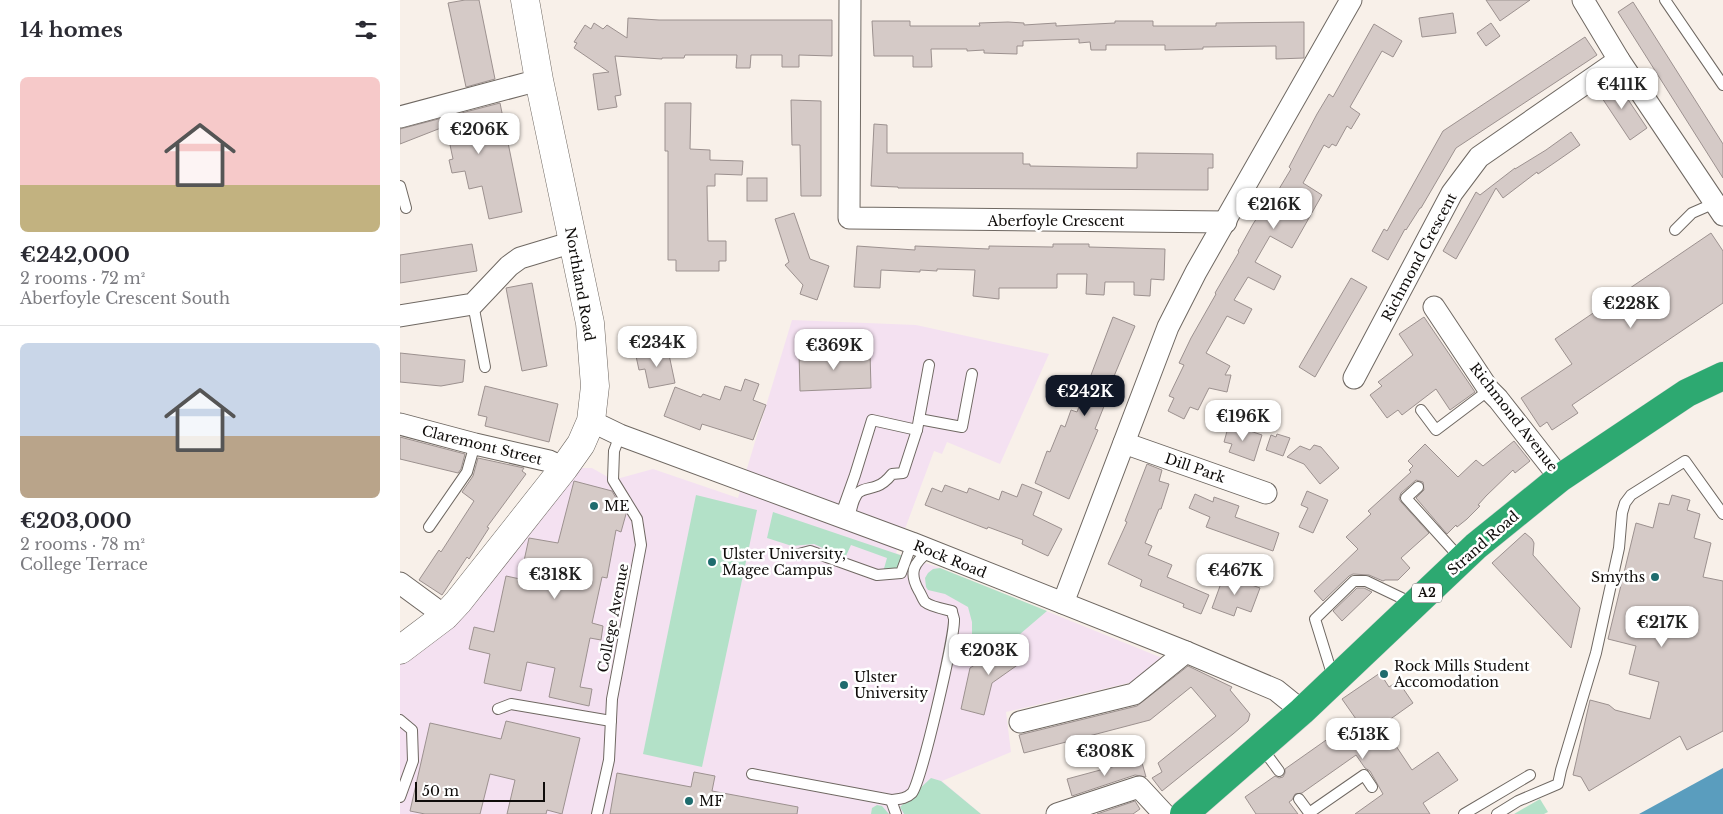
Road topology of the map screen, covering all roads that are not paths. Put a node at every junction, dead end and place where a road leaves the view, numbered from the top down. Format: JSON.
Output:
{"nodes":[{"id":1,"x":525,"y":0,"type":"edge"},
{"id":2,"x":850,"y":0,"type":"edge"},
{"id":3,"x":1352,"y":0,"type":"edge"},
{"id":4,"x":1665,"y":0,"type":"edge"},
{"id":5,"x":1585,"y":1,"type":"edge"},
{"id":6,"x":1619,"y":60,"type":"junction"},
{"id":7,"x":539,"y":80,"type":"junction"},
{"id":8,"x":1723,"y":85,"type":"edge"},
{"id":9,"x":400,"y":117,"type":"edge"},
{"id":10,"x":400,"y":186,"type":"edge"},
{"id":11,"x":406,"y":208,"type":"dead end"},
{"id":12,"x":1719,"y":209,"type":"edge"},
{"id":13,"x":1226,"y":222,"type":"junction"},
{"id":14,"x":1675,"y":230,"type":"dead end"},
{"id":15,"x":573,"y":242,"type":"junction"},
{"id":16,"x":473,"y":304,"type":"junction"},
{"id":17,"x":1434,"y":307,"type":"dead end"},
{"id":18,"x":400,"y":316,"type":"edge"},
{"id":19,"x":1723,"y":357,"type":"edge"},
{"id":20,"x":929,"y":365,"type":"dead end"},
{"id":21,"x":485,"y":367,"type":"dead end"},
{"id":22,"x":972,"y":374,"type":"dead end"},
{"id":23,"x":1723,"y":376,"type":"edge"},
{"id":24,"x":1354,"y":378,"type":"dead end"},
{"id":25,"x":1489,"y":390,"type":"junction"},
{"id":26,"x":1687,"y":393,"type":"junction"},
{"id":27,"x":1420,"y":410,"type":"dead end"},
{"id":28,"x":919,"y":419,"type":"junction"},
{"id":29,"x":591,"y":421,"type":"junction"},
{"id":30,"x":400,"y":424,"type":"edge"},
{"id":31,"x":917,"y":430,"type":"junction"},
{"id":32,"x":620,"y":435,"type":"junction"},
{"id":33,"x":1124,"y":443,"type":"junction"},
{"id":34,"x":475,"y":444,"type":"junction"},
{"id":35,"x":564,"y":468,"type":"junction"},
{"id":36,"x":1560,"y":478,"type":"junction"},
{"id":37,"x":1418,"y":487,"type":"dead end"},
{"id":38,"x":1266,"y":493,"type":"dead end"},
{"id":39,"x":1723,"y":514,"type":"edge"},
{"id":40,"x":844,"y":519,"type":"junction"},
{"id":41,"x":429,"y":527,"type":"dead end"},
{"id":42,"x":920,"y":547,"type":"junction"},
{"id":43,"x":795,"y":555,"type":"dead end"},
{"id":44,"x":1462,"y":560,"type":"junction"},
{"id":45,"x":400,"y":583,"type":"edge"},
{"id":46,"x":1063,"y":603,"type":"junction"},
{"id":47,"x":1415,"y":604,"type":"junction"},
{"id":48,"x":445,"y":616,"type":"junction"},
{"id":49,"x":400,"y":650,"type":"edge"},
{"id":50,"x":1186,"y":652,"type":"junction"},
{"id":51,"x":1334,"y":680,"type":"junction"},
{"id":52,"x":498,"y":709,"type":"dead end"},
{"id":53,"x":1302,"y":711,"type":"junction"},
{"id":54,"x":400,"y":720,"type":"edge"},
{"id":55,"x":611,"y":721,"type":"junction"},
{"id":56,"x":1020,"y":722,"type":"dead end"},
{"id":57,"x":1261,"y":747,"type":"junction"},
{"id":58,"x":1279,"y":771,"type":"dead end"},
{"id":59,"x":752,"y":774,"type":"dead end"},
{"id":60,"x":1530,"y":775,"type":"dead end"},
{"id":61,"x":1372,"y":787,"type":"dead end"},
{"id":62,"x":400,"y":797,"type":"edge"},
{"id":63,"x":1299,"y":799,"type":"dead end"},
{"id":64,"x":891,"y":800,"type":"junction"},
{"id":65,"x":597,"y":814,"type":"edge"},
{"id":66,"x":896,"y":814,"type":"edge"},
{"id":67,"x":1057,"y":814,"type":"edge"},
{"id":68,"x":1164,"y":814,"type":"edge"},
{"id":69,"x":1184,"y":814,"type":"edge"},
{"id":70,"x":1309,"y":814,"type":"edge"},
{"id":71,"x":1464,"y":814,"type":"edge"},
{"id":72,"x":1497,"y":814,"type":"edge"}],
"edges":[{"from":1,"to":7,"type":"main road","name":"Northland Road"},
{"from":2,"to":13,"type":"street","name":"Aberfoyle Crescent"},
{"from":3,"to":13,"type":"street"},
{"from":4,"to":8,"type":"lane"},
{"from":5,"to":6,"type":"street"},
{"from":6,"to":12,"type":"street"},
{"from":6,"to":24,"type":"street","name":"Richmond Crescent"},
{"from":7,"to":9,"type":"street"},
{"from":7,"to":15,"type":"main road","name":"Northland Road"},
{"from":10,"to":11,"type":"lane"},
{"from":12,"to":14,"type":"lane"},
{"from":13,"to":33,"type":"street"},
{"from":15,"to":16,"type":"street"},
{"from":15,"to":29,"type":"main road","name":"Northland Road"},
{"from":16,"to":18,"type":"street"},
{"from":16,"to":21,"type":"lane"},
{"from":17,"to":25,"type":"street","name":"Richmond Avenue"},
{"from":19,"to":26,"type":"highway","name":"Strand Road","number":"A2"},
{"from":20,"to":28,"type":"lane"},
{"from":22,"to":28,"type":"lane"},
{"from":23,"to":26,"type":"highway","name":"Strand Road","number":"A2"},
{"from":25,"to":27,"type":"lane"},
{"from":25,"to":36,"type":"street","name":"Richmond Avenue"},
{"from":26,"to":36,"type":"highway","name":"Strand Road","number":"A2"},
{"from":28,"to":31,"type":"lane"},
{"from":29,"to":32,"type":"street","name":"Rock Road"},
{"from":29,"to":35,"type":"main road","name":"Northland Road"},
{"from":30,"to":34,"type":"street","name":"Claremont Street"},
{"from":31,"to":40,"type":"lane"},
{"from":31,"to":40,"type":"lane"},
{"from":32,"to":40,"type":"street","name":"Rock Road"},
{"from":32,"to":55,"type":"lane","name":"College Avenue"},
{"from":33,"to":38,"type":"street","name":"Dill Park"},
{"from":33,"to":46,"type":"street"},
{"from":34,"to":35,"type":"street","name":"Claremont Street"},
{"from":34,"to":41,"type":"lane"},
{"from":35,"to":48,"type":"main road","name":"Northland Road"},
{"from":36,"to":44,"type":"highway","name":"Strand Road","number":"A2"},
{"from":37,"to":44,"type":"lane"},
{"from":39,"to":72,"type":"lane"},
{"from":40,"to":42,"type":"street","name":"Rock Road"},
{"from":42,"to":43,"type":"lane"},
{"from":42,"to":46,"type":"street","name":"Rock Road"},
{"from":42,"to":64,"type":"lane"},
{"from":44,"to":47,"type":"highway","name":"Strand Road","number":"A2"},
{"from":45,"to":48,"type":"street"},
{"from":46,"to":50,"type":"street","name":"Rock Road"},
{"from":47,"to":51,"type":"highway","name":"Strand Road","number":"A2"},
{"from":47,"to":51,"type":"lane"},
{"from":48,"to":49,"type":"main road","name":"Northland Road"},
{"from":50,"to":53,"type":"street","name":"Rock Road"},
{"from":50,"to":56,"type":"street"},
{"from":51,"to":53,"type":"highway","name":"Strand Road","number":"A2"},
{"from":52,"to":55,"type":"lane"},
{"from":53,"to":57,"type":"highway","name":"Strand Road","number":"A2"},
{"from":54,"to":62,"type":"lane"},
{"from":55,"to":65,"type":"lane","name":"College Avenue"},
{"from":57,"to":58,"type":"lane"},
{"from":57,"to":69,"type":"highway","name":"Strand Road","number":"A2"},
{"from":59,"to":64,"type":"lane"},
{"from":60,"to":71,"type":"lane"},
{"from":61,"to":70,"type":"lane"},
{"from":63,"to":70,"type":"lane"},
{"from":64,"to":66,"type":"lane"},
{"from":67,"to":68,"type":"street"}]}
